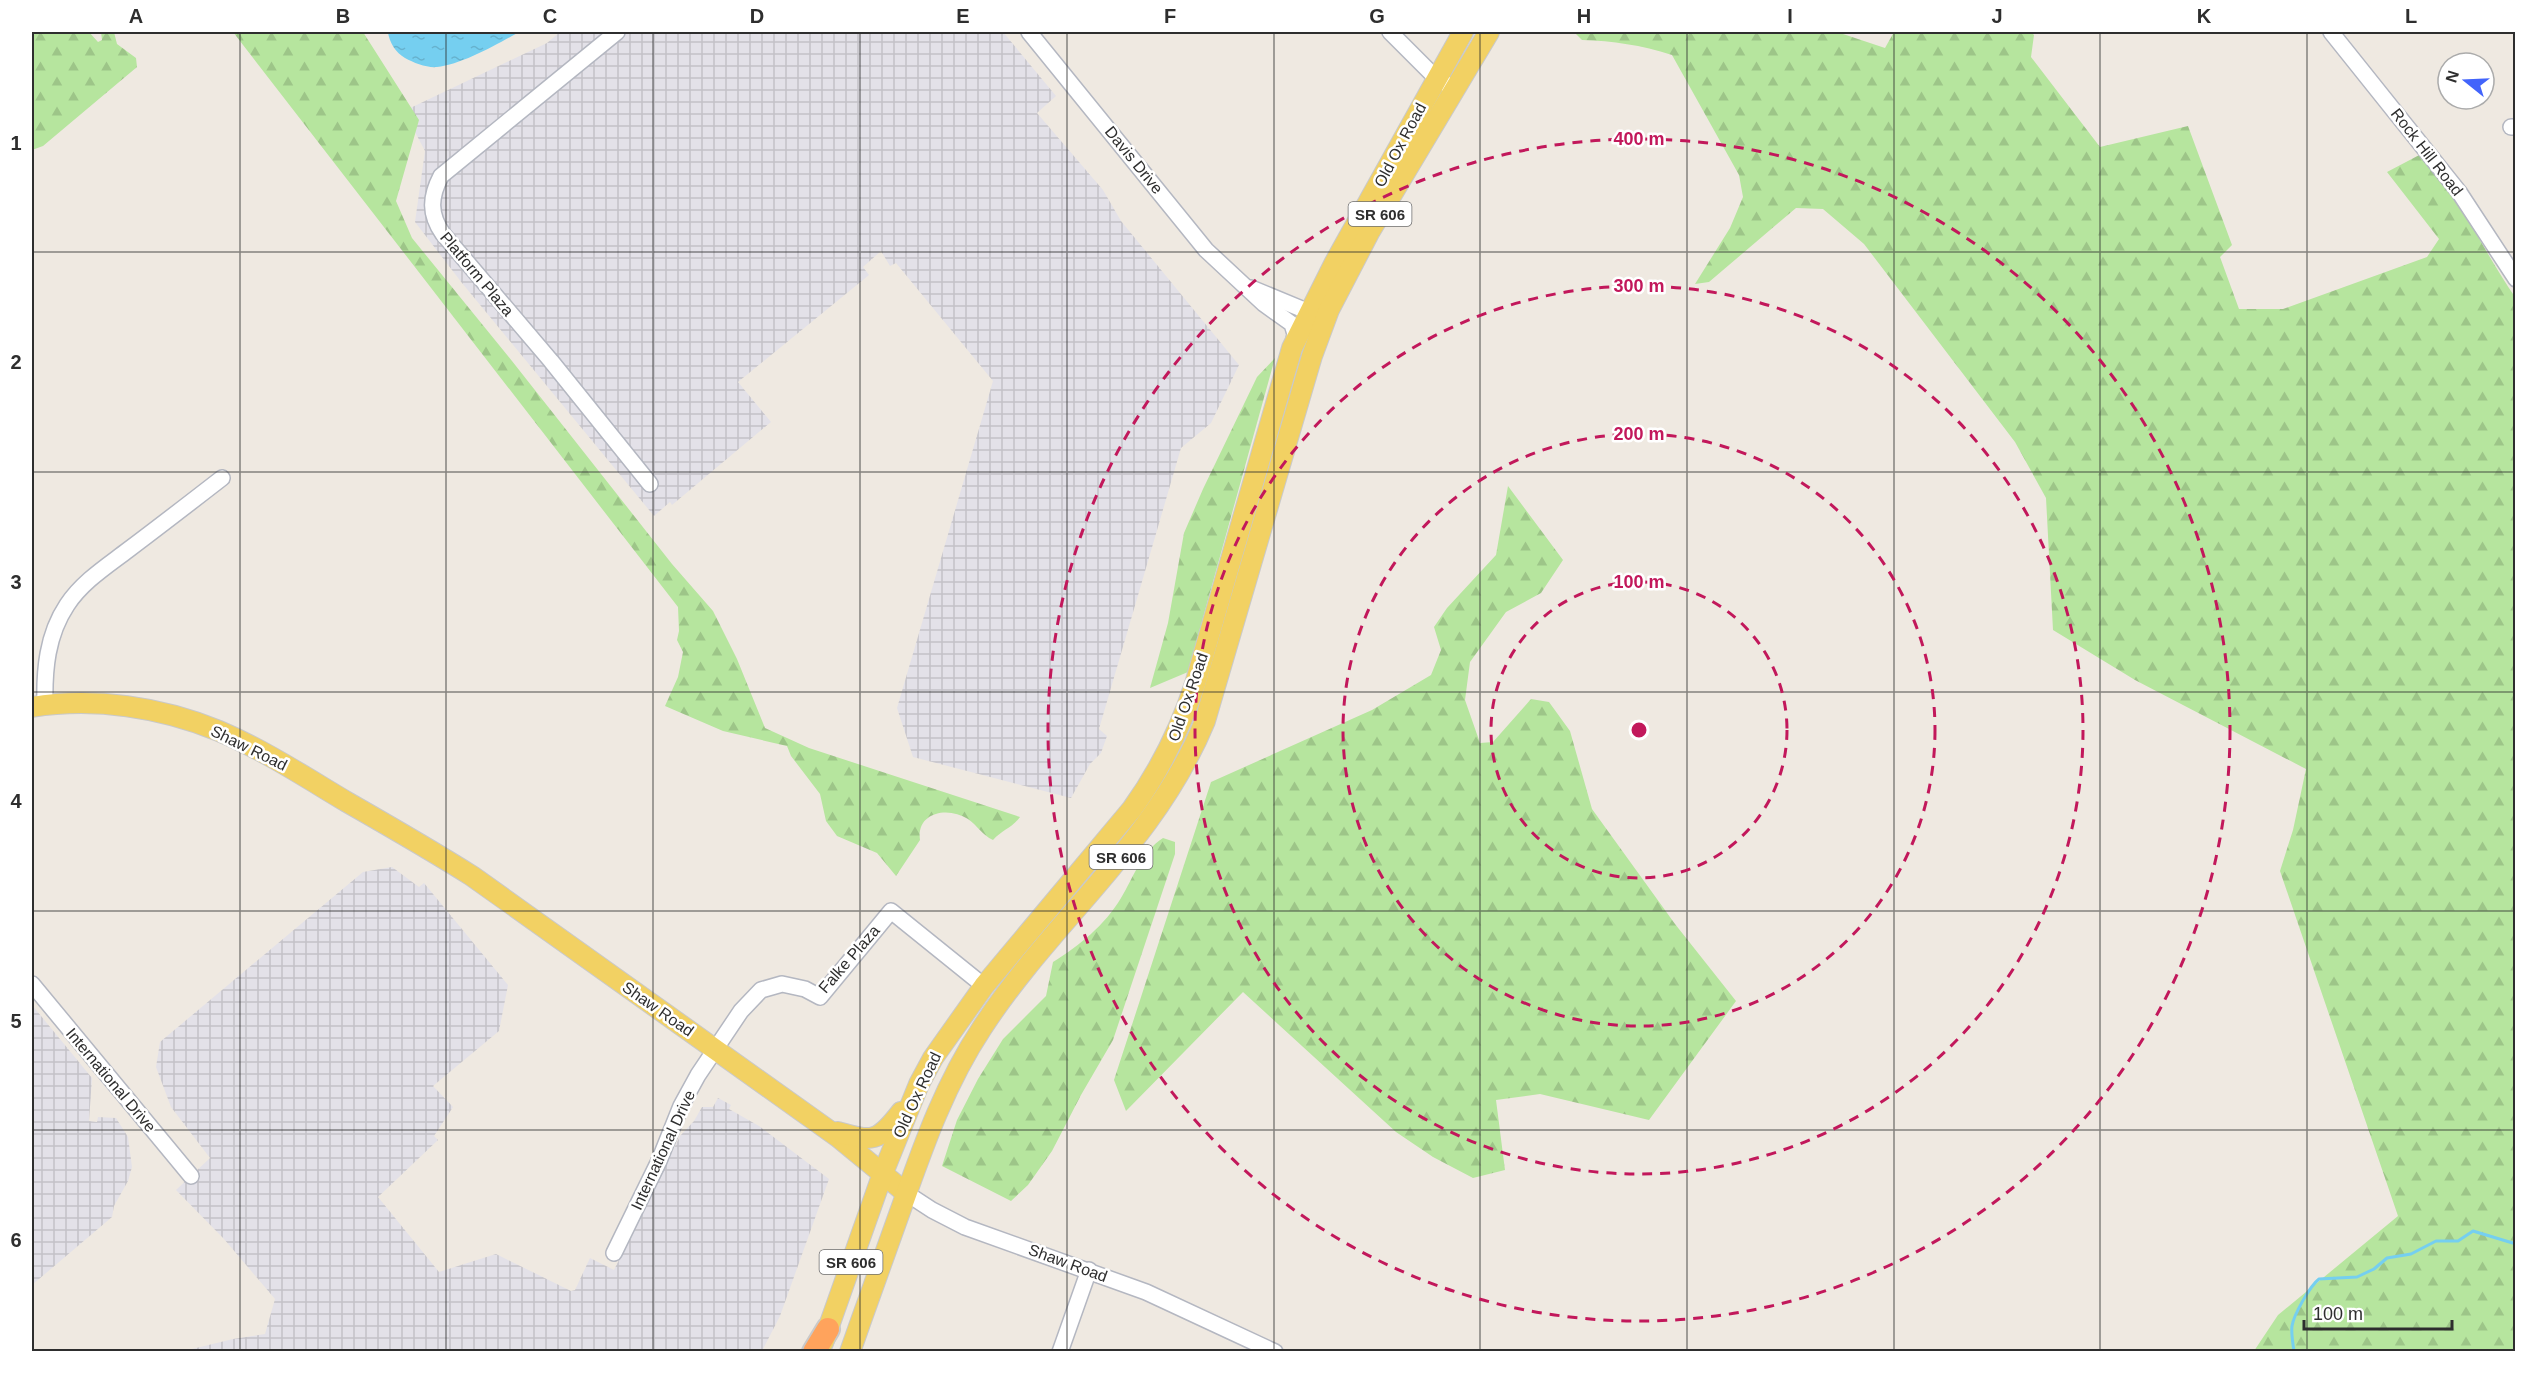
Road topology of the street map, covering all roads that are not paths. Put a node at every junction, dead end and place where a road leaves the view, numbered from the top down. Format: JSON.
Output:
{"nodes":[{"id":1,"x":617,"y":32,"type":"edge"},
{"id":2,"x":1029,"y":32,"type":"edge"},
{"id":3,"x":1390,"y":32,"type":"edge"},
{"id":4,"x":1463,"y":32,"type":"edge"},
{"id":5,"x":1489,"y":32,"type":"edge"},
{"id":6,"x":2331,"y":32,"type":"edge"},
{"id":7,"x":1436,"y":78,"type":"junction"},
{"id":8,"x":1454,"y":88,"type":"junction"},
{"id":9,"x":2516,"y":279,"type":"edge"},
{"id":10,"x":1242,"y":285,"type":"junction"},
{"id":11,"x":1309,"y":312,"type":"junction"},
{"id":12,"x":1316,"y":344,"type":"junction"},
{"id":13,"x":1293,"y":345,"type":"junction"},
{"id":14,"x":222,"y":478,"type":"dead end"},
{"id":15,"x":651,"y":484,"type":"dead end"},
{"id":16,"x":38,"y":706,"type":"edge"},
{"id":17,"x":32,"y":984,"type":"edge"},
{"id":18,"x":984,"y":986,"type":"junction"},
{"id":19,"x":716,"y":1050,"type":"junction"},
{"id":20,"x":915,"y":1093,"type":"junction"},
{"id":21,"x":824,"y":1128,"type":"junction"},
{"id":22,"x":883,"y":1173,"type":"junction"},
{"id":23,"x":191,"y":1176,"type":"dead end"},
{"id":24,"x":906,"y":1193,"type":"junction"},
{"id":25,"x":614,"y":1253,"type":"dead end"},
{"id":26,"x":1089,"y":1270,"type":"junction"},
{"id":27,"x":828,"y":1329,"type":"junction"},
{"id":28,"x":814,"y":1352,"type":"edge"},
{"id":29,"x":820,"y":1352,"type":"edge"},
{"id":30,"x":833,"y":1352,"type":"edge"},
{"id":31,"x":850,"y":1352,"type":"edge"},
{"id":32,"x":1060,"y":1352,"type":"edge"},
{"id":33,"x":1275,"y":1352,"type":"edge"}],
"edges":[{"from":1,"to":15,"type":"street","name":"Platform Plaza"},
{"from":2,"to":10,"type":"street","name":"Davis Drive"},
{"from":3,"to":7,"type":"street"},
{"from":4,"to":7,"type":"main road","name":"Old Ox Road","number":"SR 606"},
{"from":5,"to":8,"type":"main road","name":"Old Ox Road","number":"SR 606"},
{"from":6,"to":9,"type":"street","name":"Rock Hill Road"},
{"from":7,"to":8,"type":"street"},
{"from":7,"to":11,"type":"main road","name":"Old Ox Road","number":"SR 606"},
{"from":8,"to":12,"type":"main road","name":"Old Ox Road","number":"SR 606"},
{"from":10,"to":11,"type":"street","name":"Davis Drive"},
{"from":10,"to":13,"type":"street","name":"Davis Drive"},
{"from":11,"to":12,"type":"main road"},
{"from":11,"to":13,"type":"main road","name":"Old Ox Road","number":"SR 606"},
{"from":12,"to":24,"type":"main road","name":"Old Ox Road","number":"SR 606"},
{"from":13,"to":18,"type":"main road","name":"Old Ox Road","number":"SR 606"},
{"from":14,"to":16,"type":"street"},
{"from":16,"to":19,"type":"main road","name":"Shaw Road"},
{"from":17,"to":23,"type":"street","name":"International Drive"},
{"from":18,"to":19,"type":"street","name":"Falke Plaza"},
{"from":18,"to":20,"type":"main road","name":"Old Ox Road","number":"SR 606"},
{"from":19,"to":21,"type":"main road","name":"Shaw Road"},
{"from":19,"to":25,"type":"street","name":"International Drive"},
{"from":20,"to":21,"type":"main road"},
{"from":20,"to":22,"type":"main road","name":"Old Ox Road","number":"SR 606"},
{"from":21,"to":22,"type":"main road","name":"Shaw Road"},
{"from":22,"to":24,"type":"main road","name":"Shaw Road"},
{"from":22,"to":27,"type":"main road","name":"Old Ox Road","number":"SR 606"},
{"from":22,"to":30,"type":"main road"},
{"from":24,"to":26,"type":"street","name":"Shaw Road"},
{"from":24,"to":31,"type":"main road","name":"Old Ox Road","number":"SR 606"},
{"from":26,"to":32,"type":"street"},
{"from":26,"to":33,"type":"street","name":"Shaw Road"},
{"from":27,"to":28,"type":"highway"},
{"from":27,"to":29,"type":"main road","name":"Old Ox Road","number":"SR 606"}]}
